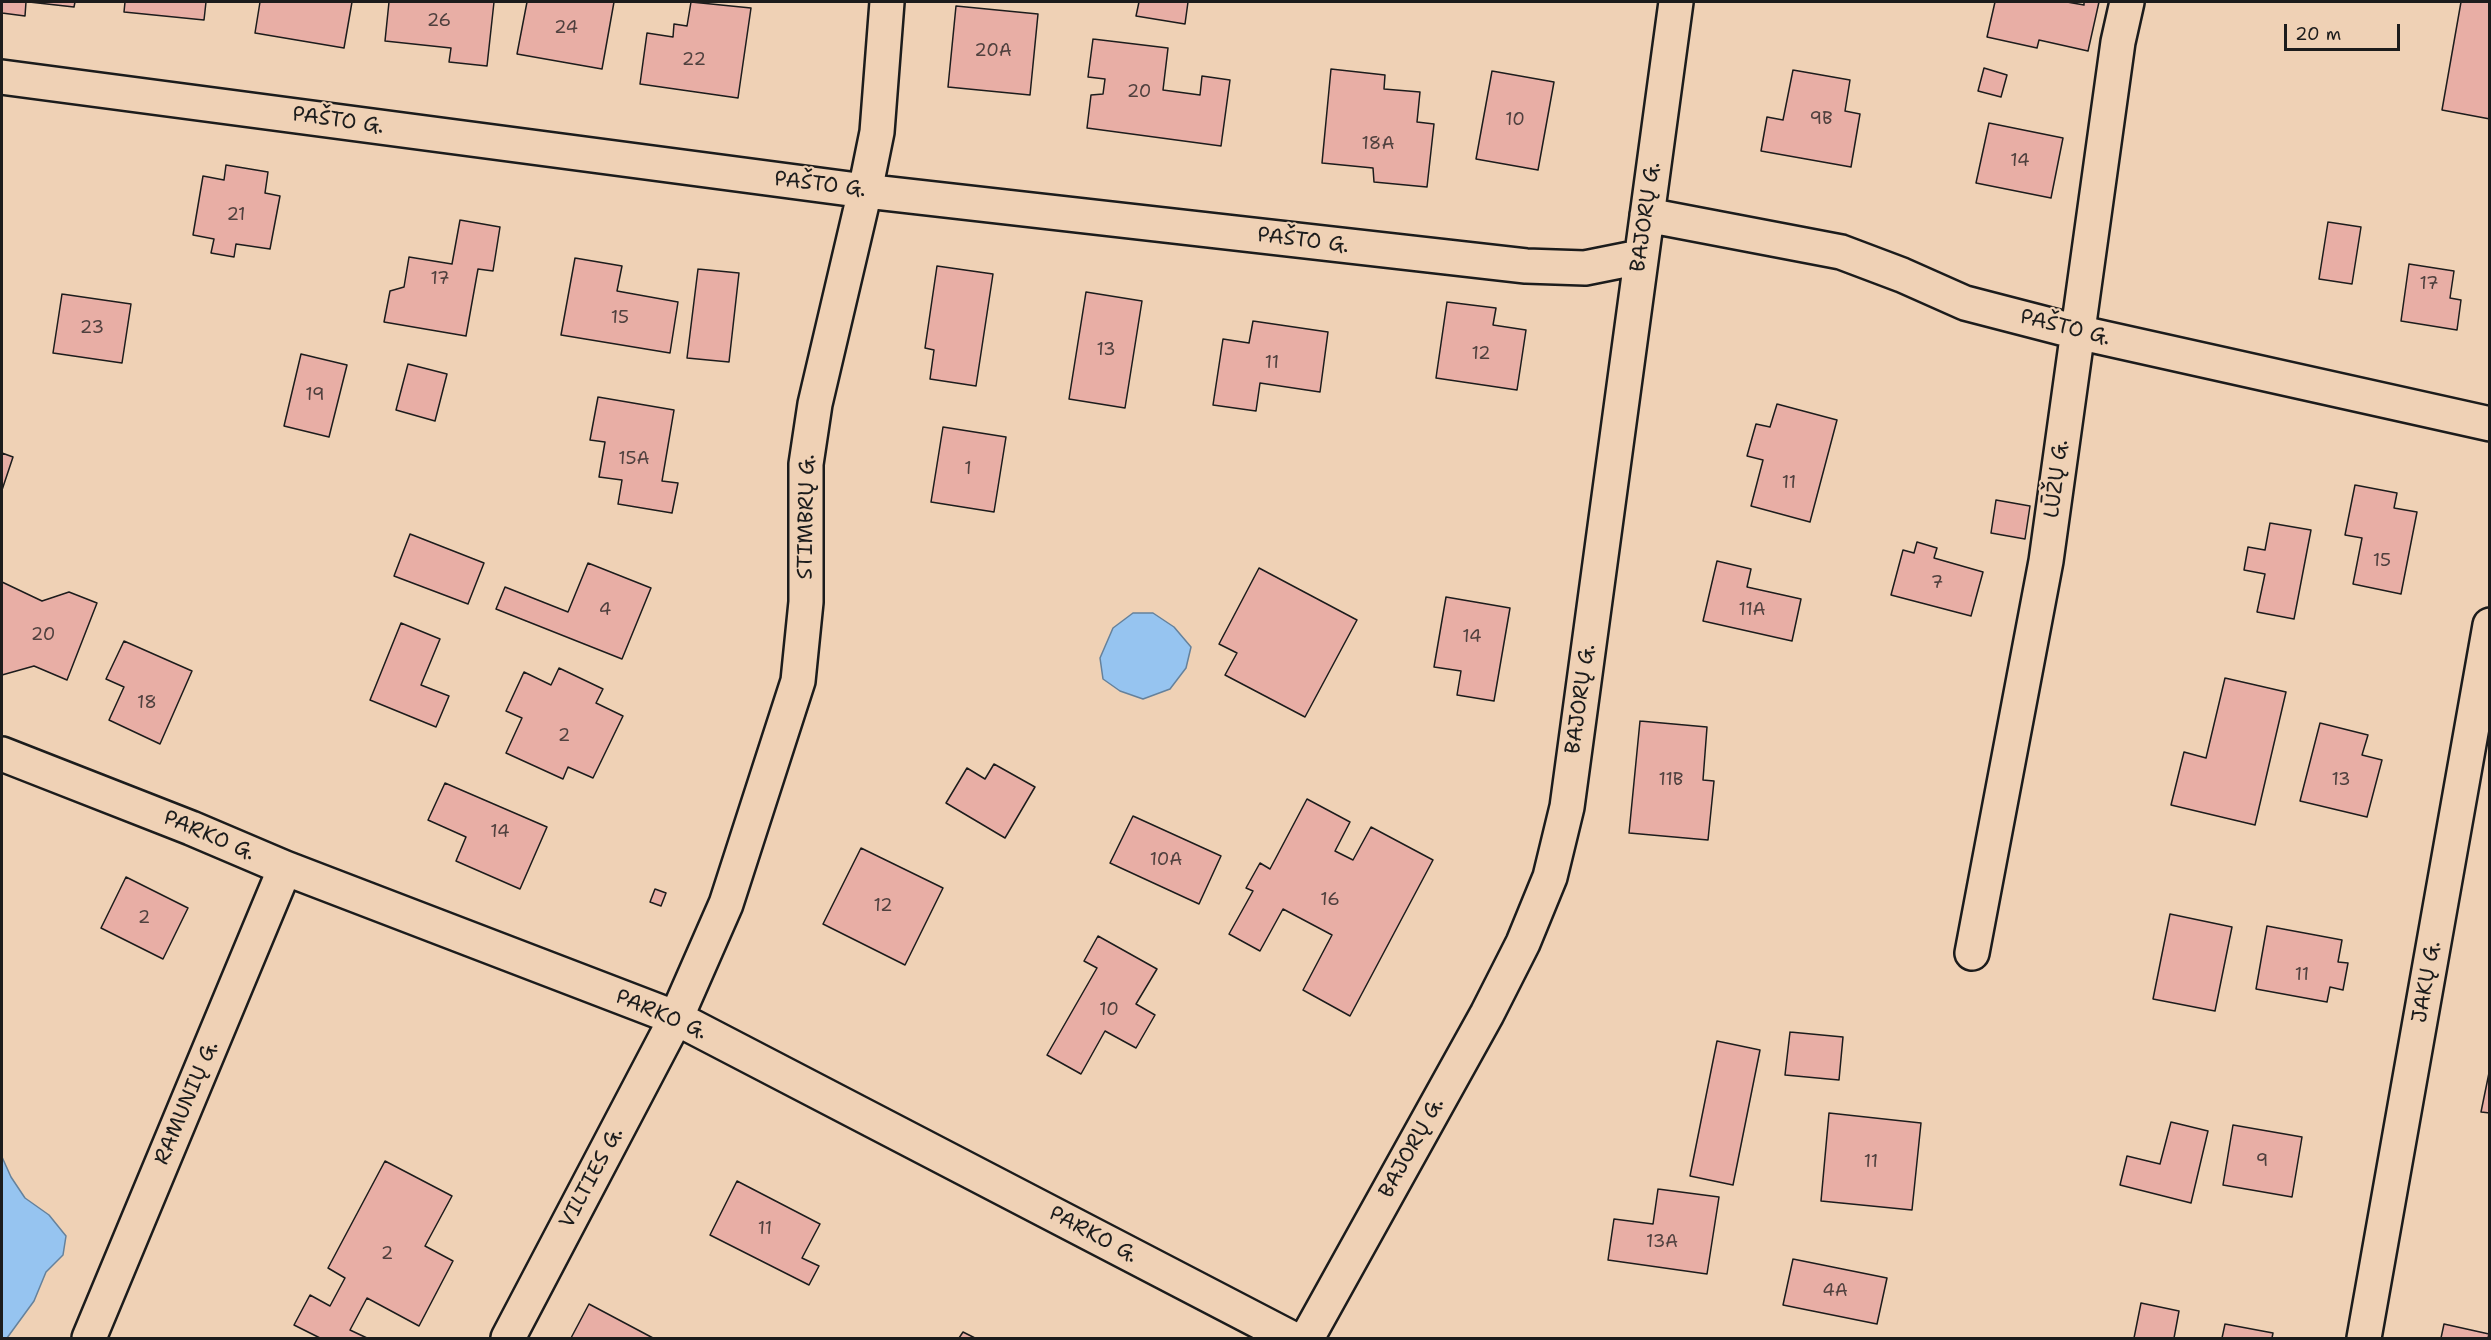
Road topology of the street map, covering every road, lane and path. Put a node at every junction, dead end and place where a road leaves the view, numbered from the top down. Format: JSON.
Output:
{"nodes":[{"id":1,"x":887,"y":2,"type":"edge"},
{"id":2,"x":1676,"y":2,"type":"edge"},
{"id":3,"x":2127,"y":2,"type":"edge"},
{"id":4,"x":2,"y":77,"type":"edge"},
{"id":5,"x":866,"y":190,"type":"junction"},
{"id":6,"x":1647,"y":215,"type":"junction"},
{"id":7,"x":1640,"y":257,"type":"junction"},
{"id":8,"x":2077,"y":332,"type":"junction"},
{"id":9,"x":2490,"y":424,"type":"edge"},
{"id":10,"x":2490,"y":625,"type":"edge"},
{"id":11,"x":2,"y":754,"type":"edge"},
{"id":12,"x":285,"y":868,"type":"junction"},
{"id":13,"x":1972,"y":953,"type":"dead end"},
{"id":14,"x":676,"y":1018,"type":"junction"},
{"id":15,"x":89,"y":1338,"type":"edge"},
{"id":16,"x":508,"y":1338,"type":"edge"},
{"id":17,"x":1291,"y":1338,"type":"edge"},
{"id":18,"x":1306,"y":1338,"type":"edge"},
{"id":19,"x":2364,"y":1338,"type":"edge"}],
"edges":[{"from":1,"to":5,"type":"street","name":"STIMBRŲ G."},
{"from":2,"to":6,"type":"street","name":"BAJORŲ G."},
{"from":3,"to":8,"type":"street","name":"LŪŽŲ G."},
{"from":4,"to":5,"type":"street","name":"PAŠTO G."},
{"from":5,"to":7,"type":"street","name":"PAŠTO G."},
{"from":5,"to":14,"type":"street","name":"STIMBRŲ G."},
{"from":6,"to":7,"type":"street","name":"BAJORŲ G."},
{"from":6,"to":8,"type":"street","name":"PAŠTO G."},
{"from":7,"to":18,"type":"street","name":"BAJORŲ G."},
{"from":8,"to":9,"type":"street","name":"PAŠTO G."},
{"from":8,"to":13,"type":"street","name":"LŪŽŲ G."},
{"from":10,"to":19,"type":"street","name":"JAKŲ G."},
{"from":11,"to":12,"type":"street","name":"PARKO G."},
{"from":12,"to":14,"type":"street","name":"PARKO G."},
{"from":12,"to":15,"type":"street","name":"RAMUNIŲ G."},
{"from":14,"to":16,"type":"street","name":"VILTIES G."},
{"from":14,"to":17,"type":"street","name":"PARKO G."}]}
